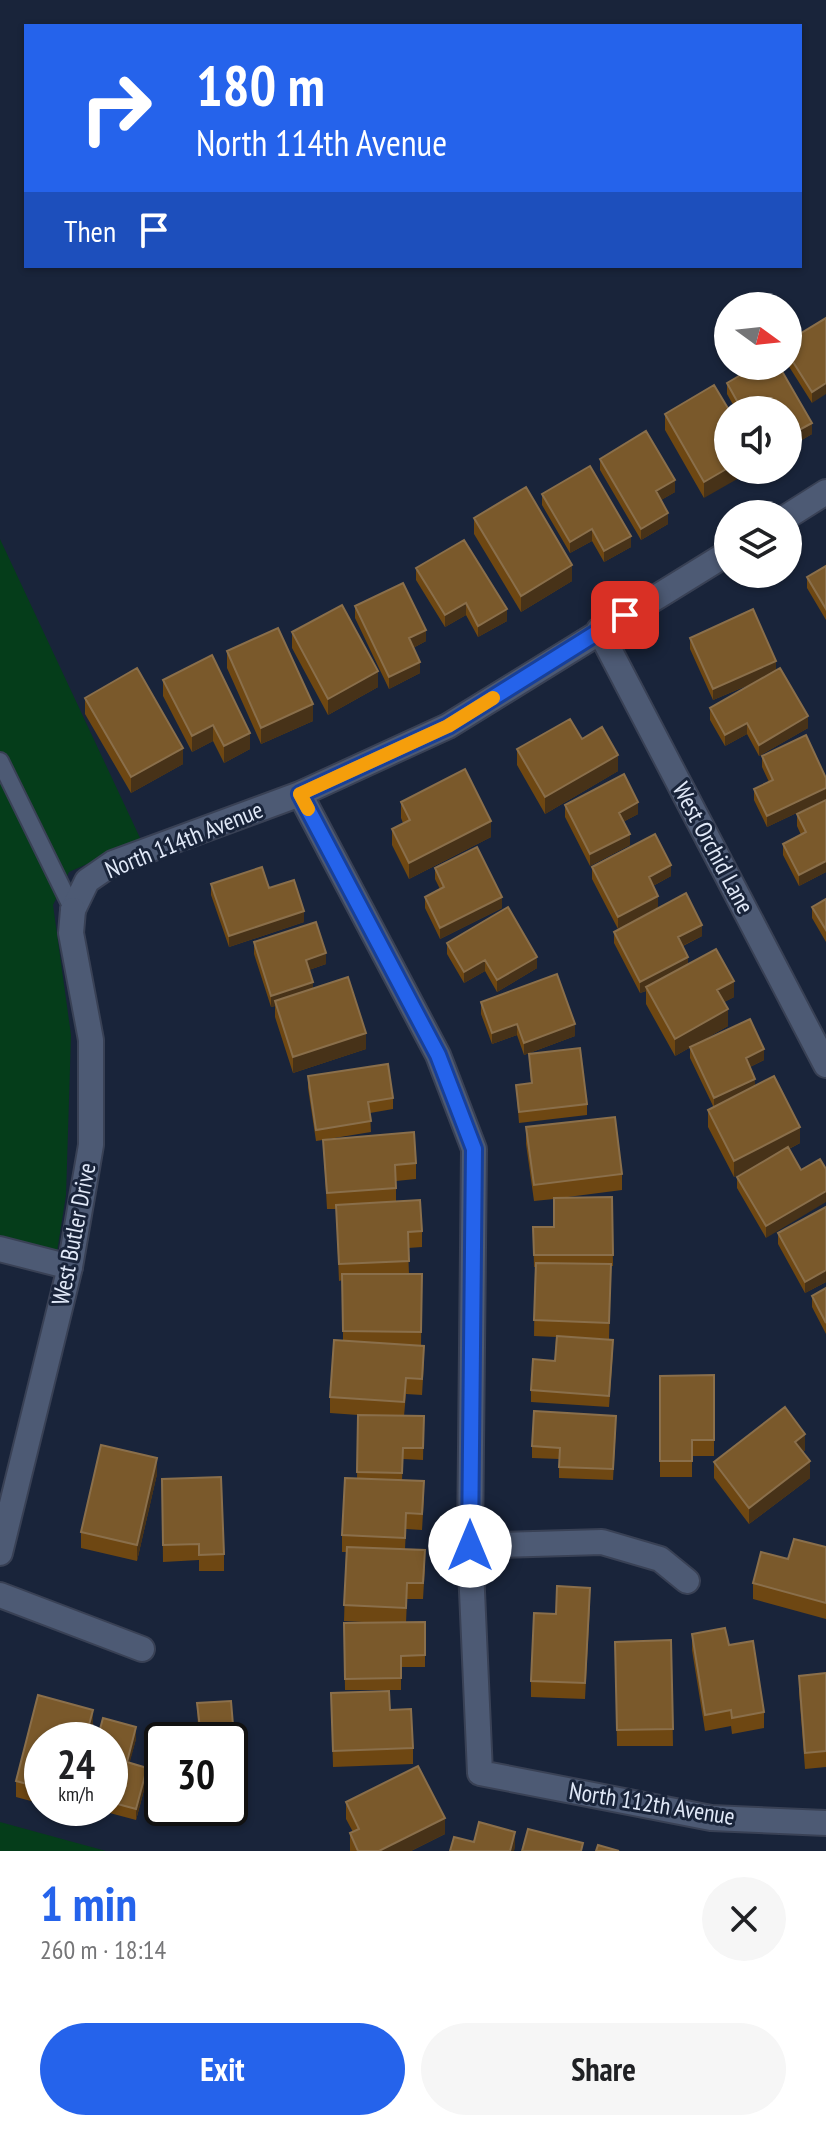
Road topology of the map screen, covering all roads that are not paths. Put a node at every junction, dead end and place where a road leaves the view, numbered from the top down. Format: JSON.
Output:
{"nodes":[{"id":1,"x":826,"y":492,"type":"edge"},
{"id":2,"x":802,"y":507,"type":"edge"},
{"id":3,"x":714,"y":561,"type":"edge"},
{"id":4,"x":599,"y":630,"type":"junction"},
{"id":5,"x":0,"y":761,"type":"edge"},
{"id":6,"x":300,"y":794,"type":"junction"},
{"id":7,"x":73,"y":910,"type":"junction"},
{"id":8,"x":826,"y":1065,"type":"edge"},
{"id":9,"x":0,"y":1249,"type":"edge"},
{"id":10,"x":70,"y":1267,"type":"junction"},
{"id":11,"x":470,"y":1546,"type":"junction"},
{"id":12,"x":0,"y":1553,"type":"edge"},
{"id":13,"x":687,"y":1581,"type":"dead end"},
{"id":14,"x":0,"y":1595,"type":"edge"},
{"id":15,"x":142,"y":1649,"type":"dead end"},
{"id":16,"x":826,"y":1823,"type":"edge"}],
"edges":[{"from":1,"to":2,"type":"street"},
{"from":3,"to":4,"type":"street","name":"North 114th Avenue"},
{"from":4,"to":6,"type":"street","name":"North 114th Avenue"},
{"from":4,"to":8,"type":"street","name":"West Orchid Lane"},
{"from":5,"to":7,"type":"lane"},
{"from":6,"to":7,"type":"street","name":"North 114th Avenue"},
{"from":6,"to":11,"type":"street"},
{"from":7,"to":10,"type":"street","name":"West Butler Drive"},
{"from":9,"to":10,"type":"street"},
{"from":10,"to":12,"type":"street","name":"West Butler Drive"},
{"from":11,"to":13,"type":"street"},
{"from":11,"to":16,"type":"street","name":"North 112th Avenue"},
{"from":14,"to":15,"type":"street"}]}
